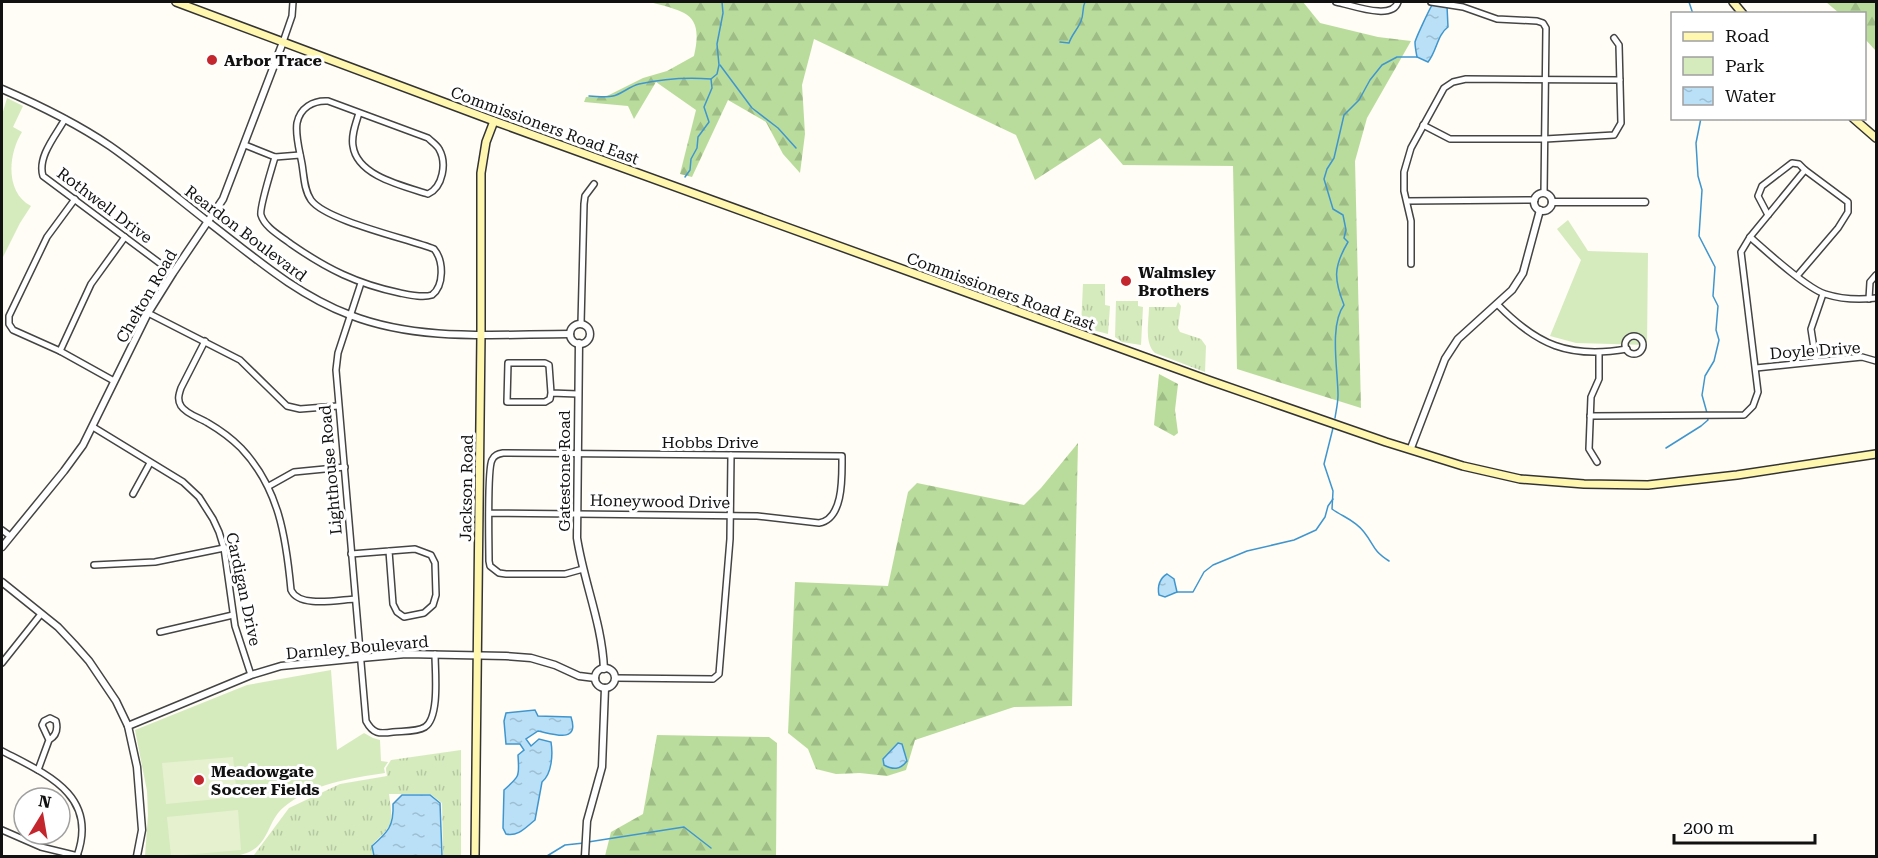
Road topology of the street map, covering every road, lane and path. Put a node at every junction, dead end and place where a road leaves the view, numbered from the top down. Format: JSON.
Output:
{"nodes":[{"id":1,"x":176,"y":2,"type":"edge"},
{"id":2,"x":293,"y":2,"type":"edge"},
{"id":3,"x":1336,"y":2,"type":"edge"},
{"id":4,"x":1398,"y":2,"type":"edge"},
{"id":5,"x":1431,"y":2,"type":"edge"},
{"id":6,"x":1614,"y":38,"type":"dead end"},
{"id":7,"x":283,"y":42,"type":"junction"},
{"id":8,"x":1544,"y":80,"type":"junction"},
{"id":9,"x":1620,"y":80,"type":"junction"},
{"id":10,"x":2,"y":89,"type":"edge"},
{"id":11,"x":359,"y":113,"type":"junction"},
{"id":12,"x":65,"y":119,"type":"junction"},
{"id":13,"x":1855,"y":120,"type":"edge"},
{"id":14,"x":494,"y":121,"type":"junction"},
{"id":15,"x":1423,"y":125,"type":"junction"},
{"id":16,"x":1876,"y":138,"type":"edge"},
{"id":17,"x":1545,"y":139,"type":"junction"},
{"id":18,"x":245,"y":145,"type":"junction"},
{"id":19,"x":300,"y":155,"type":"junction"},
{"id":20,"x":274,"y":157,"type":"junction"},
{"id":21,"x":1805,"y":170,"type":"junction"},
{"id":22,"x":594,"y":184,"type":"dead end"},
{"id":23,"x":1544,"y":193,"type":"junction"},
{"id":24,"x":75,"y":199,"type":"junction"},
{"id":25,"x":1535,"y":200,"type":"junction"},
{"id":26,"x":1407,"y":201,"type":"junction"},
{"id":27,"x":1552,"y":202,"type":"junction"},
{"id":28,"x":1645,"y":202,"type":"dead end"},
{"id":29,"x":1540,"y":210,"type":"junction"},
{"id":30,"x":1768,"y":215,"type":"junction"},
{"id":31,"x":208,"y":222,"type":"junction"},
{"id":32,"x":125,"y":237,"type":"junction"},
{"id":33,"x":1749,"y":237,"type":"junction"},
{"id":34,"x":1411,"y":264,"type":"dead end"},
{"id":35,"x":173,"y":273,"type":"junction"},
{"id":36,"x":1876,"y":275,"type":"edge"},
{"id":37,"x":1797,"y":276,"type":"junction"},
{"id":38,"x":361,"y":283,"type":"junction"},
{"id":39,"x":1823,"y":294,"type":"junction"},
{"id":40,"x":1876,"y":298,"type":"edge"},
{"id":41,"x":1869,"y":299,"type":"junction"},
{"id":42,"x":1497,"y":304,"type":"junction"},
{"id":43,"x":148,"y":313,"type":"junction"},
{"id":44,"x":351,"y":316,"type":"junction"},
{"id":45,"x":581,"y":324,"type":"junction"},
{"id":46,"x":481,"y":334,"type":"junction"},
{"id":47,"x":570,"y":334,"type":"junction"},
{"id":48,"x":205,"y":342,"type":"junction"},
{"id":49,"x":579,"y":343,"type":"junction"},
{"id":50,"x":1627,"y":349,"type":"dead end"},
{"id":51,"x":60,"y":351,"type":"junction"},
{"id":52,"x":1599,"y":353,"type":"junction"},
{"id":53,"x":1816,"y":360,"type":"junction"},
{"id":54,"x":1876,"y":361,"type":"edge"},
{"id":55,"x":1756,"y":368,"type":"junction"},
{"id":56,"x":114,"y":381,"type":"junction"},
{"id":57,"x":551,"y":393,"type":"junction"},
{"id":58,"x":578,"y":394,"type":"junction"},
{"id":59,"x":338,"y":406,"type":"junction"},
{"id":60,"x":1590,"y":416,"type":"junction"},
{"id":61,"x":93,"y":427,"type":"junction"},
{"id":62,"x":1411,"y":448,"type":"junction"},
{"id":63,"x":1876,"y":452,"type":"edge"},
{"id":64,"x":577,"y":455,"type":"junction"},
{"id":65,"x":730,"y":455,"type":"junction"},
{"id":66,"x":1597,"y":462,"type":"dead end"},
{"id":67,"x":150,"y":463,"type":"junction"},
{"id":68,"x":345,"y":467,"type":"junction"},
{"id":69,"x":269,"y":486,"type":"junction"},
{"id":70,"x":133,"y":494,"type":"dead end"},
{"id":71,"x":490,"y":513,"type":"junction"},
{"id":72,"x":577,"y":514,"type":"junction"},
{"id":73,"x":730,"y":515,"type":"junction"},
{"id":74,"x":830,"y":520,"type":"joint"},
{"id":75,"x":2,"y":530,"type":"edge"},
{"id":76,"x":10,"y":536,"type":"junction"},
{"id":77,"x":2,"y":547,"type":"edge"},
{"id":78,"x":224,"y":548,"type":"junction"},
{"id":79,"x":390,"y":551,"type":"junction"},
{"id":80,"x":351,"y":554,"type":"junction"},
{"id":81,"x":94,"y":565,"type":"dead end"},
{"id":82,"x":583,"y":569,"type":"junction"},
{"id":83,"x":2,"y":582,"type":"edge"},
{"id":84,"x":355,"y":600,"type":"junction"},
{"id":85,"x":40,"y":614,"type":"junction"},
{"id":86,"x":233,"y":615,"type":"junction"},
{"id":87,"x":160,"y":632,"type":"dead end"},
{"id":88,"x":435,"y":654,"type":"junction"},
{"id":89,"x":477,"y":656,"type":"junction"},
{"id":90,"x":361,"y":658,"type":"junction"},
{"id":91,"x":2,"y":663,"type":"edge"},
{"id":92,"x":604,"y":669,"type":"junction"},
{"id":93,"x":251,"y":675,"type":"junction"},
{"id":94,"x":595,"y":678,"type":"junction"},
{"id":95,"x":615,"y":678,"type":"junction"},
{"id":96,"x":605,"y":688,"type":"junction"},
{"id":97,"x":128,"y":726,"type":"junction"},
{"id":98,"x":49,"y":740,"type":"dead end"},
{"id":99,"x":2,"y":751,"type":"edge"},
{"id":100,"x":38,"y":770,"type":"junction"},
{"id":101,"x":2,"y":830,"type":"edge"},
{"id":102,"x":78,"y":856,"type":"edge"},
{"id":103,"x":137,"y":856,"type":"edge"},
{"id":104,"x":475,"y":856,"type":"edge"},
{"id":105,"x":585,"y":856,"type":"edge"}],
"edges":[{"from":1,"to":7,"type":"main road","name":"Commissioners Road East"},
{"from":2,"to":7,"type":"street"},
{"from":3,"to":4,"type":"street"},
{"from":5,"to":8,"type":"street"},
{"from":6,"to":9,"type":"street"},
{"from":7,"to":14,"type":"main road","name":"Commissioners Road East"},
{"from":7,"to":18,"type":"street","name":"Chelton Road"},
{"from":8,"to":9,"type":"street"},
{"from":8,"to":15,"type":"street"},
{"from":8,"to":17,"type":"street"},
{"from":9,"to":17,"type":"street"},
{"from":10,"to":12,"type":"street","name":"Reardon Boulevard"},
{"from":11,"to":11,"type":"street"},
{"from":11,"to":19,"type":"street"},
{"from":12,"to":24,"type":"street","name":"Rothwell Drive"},
{"from":12,"to":31,"type":"street","name":"Reardon Boulevard"},
{"from":13,"to":16,"type":"main road"},
{"from":14,"to":46,"type":"main road","name":"Jackson Road"},
{"from":14,"to":62,"type":"main road","name":"Commissioners Road East"},
{"from":15,"to":17,"type":"street"},
{"from":15,"to":26,"type":"street"},
{"from":17,"to":23,"type":"street"},
{"from":18,"to":20,"type":"street"},
{"from":18,"to":31,"type":"street","name":"Chelton Road"},
{"from":19,"to":20,"type":"street"},
{"from":19,"to":38,"type":"street"},
{"from":20,"to":38,"type":"street"},
{"from":21,"to":30,"type":"street"},
{"from":21,"to":30,"type":"street"},
{"from":21,"to":37,"type":"street"},
{"from":22,"to":45,"type":"street"},
{"from":23,"to":25,"type":"street"},
{"from":23,"to":27,"type":"street"},
{"from":24,"to":32,"type":"street","name":"Rothwell Drive"},
{"from":24,"to":51,"type":"street"},
{"from":25,"to":26,"type":"street"},
{"from":25,"to":29,"type":"street"},
{"from":26,"to":34,"type":"street"},
{"from":27,"to":28,"type":"street"},
{"from":27,"to":29,"type":"street"},
{"from":29,"to":42,"type":"street"},
{"from":30,"to":33,"type":"street"},
{"from":31,"to":35,"type":"street","name":"Chelton Road"},
{"from":31,"to":44,"type":"street","name":"Reardon Boulevard"},
{"from":32,"to":35,"type":"street","name":"Rothwell Drive"},
{"from":32,"to":51,"type":"street"},
{"from":33,"to":37,"type":"street"},
{"from":33,"to":55,"type":"street"},
{"from":35,"to":43,"type":"street","name":"Chelton Road"},
{"from":36,"to":41,"type":"street"},
{"from":37,"to":39,"type":"street"},
{"from":38,"to":44,"type":"street","name":"Lighthouse Road"},
{"from":39,"to":41,"type":"street"},
{"from":39,"to":53,"type":"street"},
{"from":40,"to":41,"type":"street"},
{"from":42,"to":52,"type":"street"},
{"from":42,"to":62,"type":"street"},
{"from":43,"to":48,"type":"street"},
{"from":43,"to":56,"type":"street","name":"Chelton Road"},
{"from":44,"to":46,"type":"street","name":"Reardon Boulevard"},
{"from":44,"to":59,"type":"street","name":"Lighthouse Road"},
{"from":45,"to":47,"type":"street"},
{"from":45,"to":49,"type":"street"},
{"from":46,"to":47,"type":"street","name":"Reardon Boulevard"},
{"from":46,"to":89,"type":"main road","name":"Jackson Road"},
{"from":47,"to":49,"type":"street"},
{"from":48,"to":59,"type":"street"},
{"from":48,"to":69,"type":"street"},
{"from":49,"to":58,"type":"street","name":"Gatestone Road"},
{"from":50,"to":52,"type":"street"},
{"from":51,"to":56,"type":"street"},
{"from":52,"to":60,"type":"street"},
{"from":53,"to":54,"type":"street","name":"Doyle Drive"},
{"from":53,"to":55,"type":"street","name":"Doyle Drive"},
{"from":55,"to":60,"type":"street"},
{"from":56,"to":61,"type":"street","name":"Chelton Road"},
{"from":57,"to":57,"type":"street"},
{"from":57,"to":58,"type":"street"},
{"from":58,"to":64,"type":"street","name":"Gatestone Road"},
{"from":59,"to":68,"type":"street","name":"Lighthouse Road"},
{"from":60,"to":66,"type":"street"},
{"from":61,"to":67,"type":"street","name":"Cardigan Drive"},
{"from":61,"to":76,"type":"street","name":"Chelton Road"},
{"from":62,"to":63,"type":"main road","name":"Commissioners Road East"},
{"from":64,"to":65,"type":"street","name":"Hobbs Drive"},
{"from":64,"to":71,"type":"street","name":"Hobbs Drive"},
{"from":64,"to":72,"type":"street","name":"Gatestone Road"},
{"from":65,"to":73,"type":"street"},
{"from":65,"to":74,"type":"street","name":"Hobbs Drive"},
{"from":67,"to":70,"type":"street"},
{"from":67,"to":78,"type":"street","name":"Cardigan Drive"},
{"from":68,"to":69,"type":"street"},
{"from":68,"to":80,"type":"street","name":"Lighthouse Road"},
{"from":69,"to":84,"type":"street"},
{"from":71,"to":72,"type":"street","name":"Honeywood Drive"},
{"from":71,"to":82,"type":"street"},
{"from":72,"to":73,"type":"street","name":"Honeywood Drive"},
{"from":72,"to":82,"type":"street","name":"Gatestone Road"},
{"from":73,"to":74,"type":"street","name":"Honeywood Drive"},
{"from":73,"to":95,"type":"street"},
{"from":75,"to":76,"type":"street"},
{"from":76,"to":77,"type":"street","name":"Chelton Road"},
{"from":78,"to":81,"type":"street"},
{"from":78,"to":86,"type":"street","name":"Cardigan Drive"},
{"from":79,"to":79,"type":"street"},
{"from":79,"to":80,"type":"street"},
{"from":80,"to":84,"type":"street","name":"Lighthouse Road"},
{"from":82,"to":92,"type":"street","name":"Gatestone Road"},
{"from":83,"to":85,"type":"street"},
{"from":84,"to":90,"type":"street","name":"Lighthouse Road"},
{"from":85,"to":91,"type":"street"},
{"from":85,"to":97,"type":"street"},
{"from":86,"to":87,"type":"street"},
{"from":86,"to":93,"type":"street","name":"Cardigan Drive"},
{"from":88,"to":89,"type":"street","name":"Darnley Boulevard"},
{"from":88,"to":90,"type":"street","name":"Darnley Boulevard"},
{"from":88,"to":90,"type":"street","name":"Lighthouse Road"},
{"from":89,"to":94,"type":"street","name":"Darnley Boulevard"},
{"from":89,"to":104,"type":"main road","name":"Jackson Road"},
{"from":90,"to":93,"type":"street","name":"Darnley Boulevard"},
{"from":92,"to":94,"type":"street"},
{"from":92,"to":95,"type":"street"},
{"from":93,"to":97,"type":"street","name":"Darnley Boulevard"},
{"from":94,"to":96,"type":"street"},
{"from":95,"to":96,"type":"street"},
{"from":96,"to":105,"type":"street"},
{"from":97,"to":103,"type":"street"},
{"from":98,"to":100,"type":"street"},
{"from":99,"to":100,"type":"street"},
{"from":100,"to":102,"type":"street"},
{"from":101,"to":102,"type":"street"}]}
